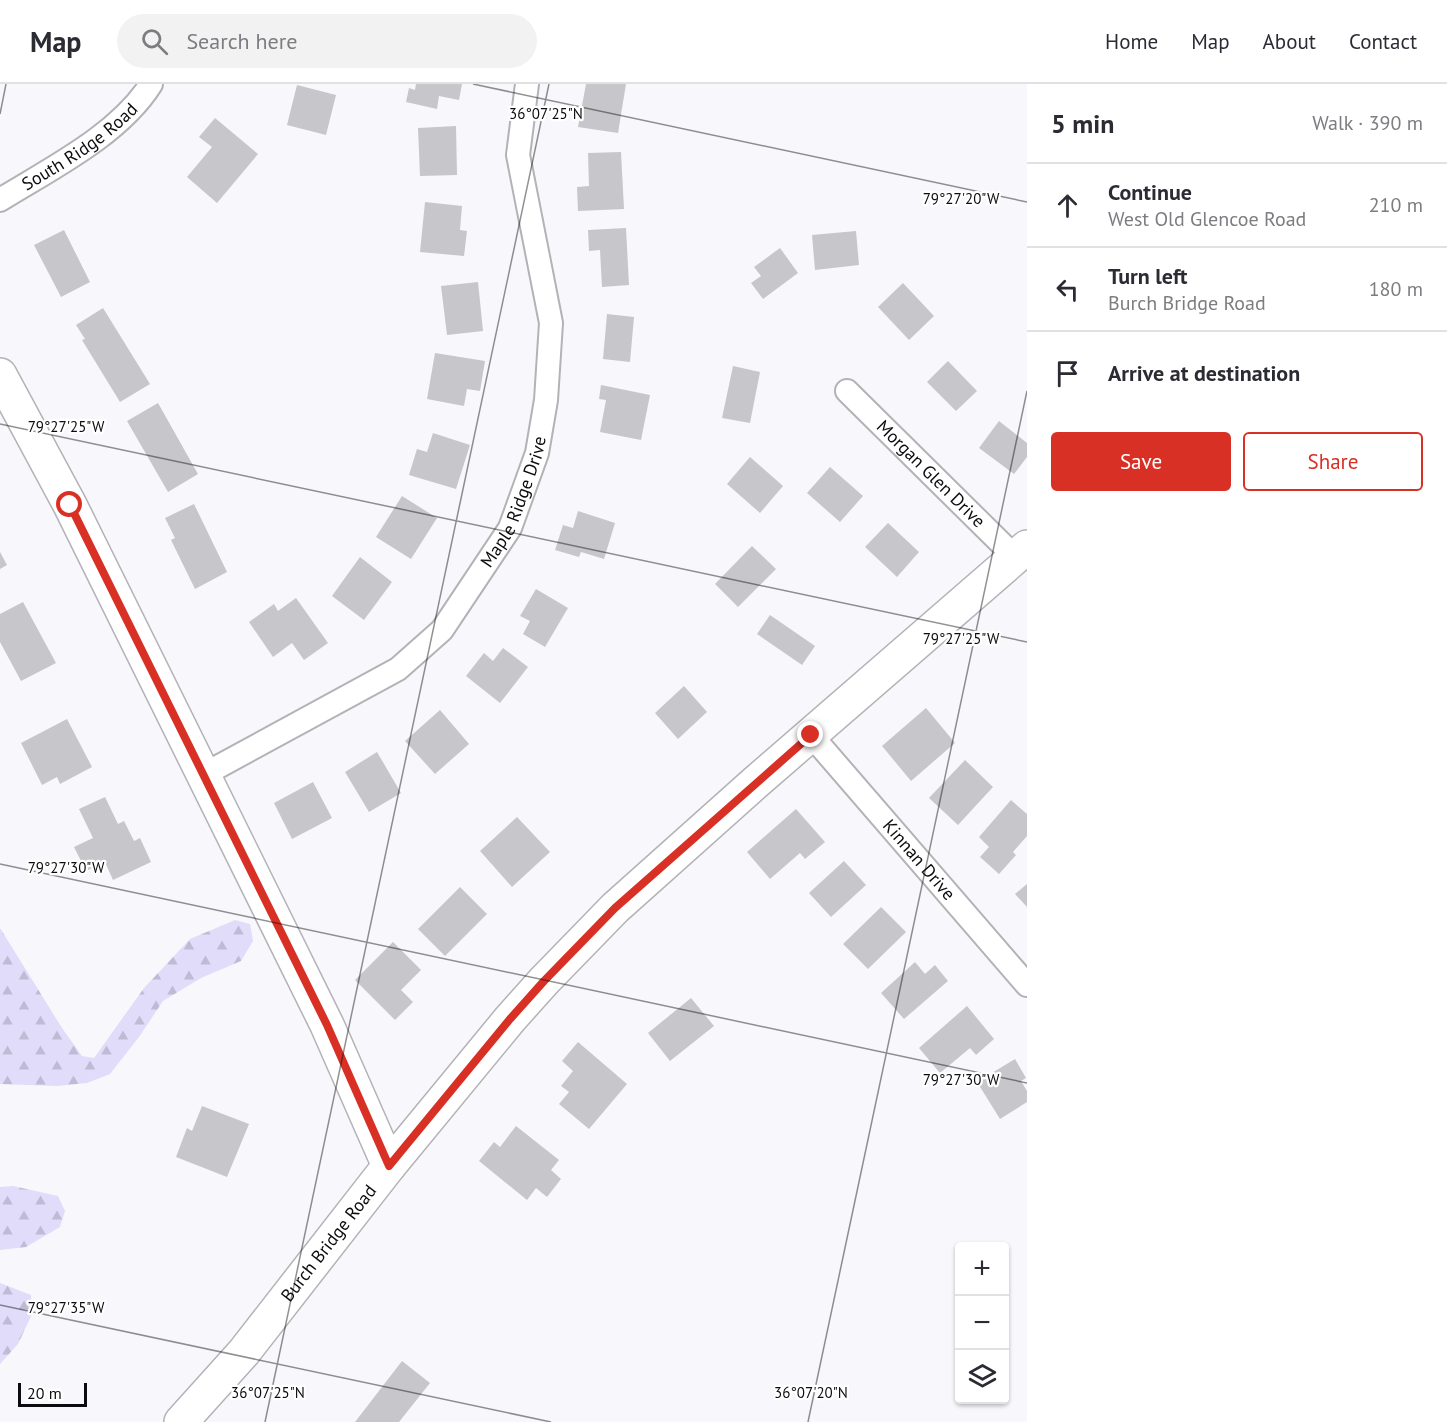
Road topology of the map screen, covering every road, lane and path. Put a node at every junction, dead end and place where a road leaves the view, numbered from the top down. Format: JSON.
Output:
{"nodes":[{"id":1,"x":150,"y":84,"type":"edge"},
{"id":2,"x":527,"y":84,"type":"edge"},
{"id":3,"x":0,"y":200,"type":"edge"},
{"id":4,"x":0,"y":375,"type":"edge"},
{"id":5,"x":846,"y":391,"type":"dead end"},
{"id":6,"x":1021,"y":552,"type":"edge"},
{"id":7,"x":811,"y":735,"type":"junction"},
{"id":8,"x":203,"y":775,"type":"junction"},
{"id":9,"x":1027,"y":985,"type":"edge"},
{"id":10,"x":389,"y":1166,"type":"junction"},
{"id":11,"x":182,"y":1422,"type":"edge"}],
"edges":[{"from":1,"to":3,"type":"street","name":"South Ridge Road"},
{"from":2,"to":8,"type":"street","name":"Maple Ridge Drive"},
{"from":4,"to":8,"type":"street"},
{"from":5,"to":6,"type":"street","name":"Morgan Glen Drive"},
{"from":6,"to":7,"type":"street","name":"Burch Bridge Road"},
{"from":7,"to":9,"type":"street","name":"Kinnan Drive"},
{"from":7,"to":10,"type":"street","name":"Burch Bridge Road"},
{"from":8,"to":10,"type":"street"},
{"from":10,"to":11,"type":"street","name":"Burch Bridge Road"}]}
